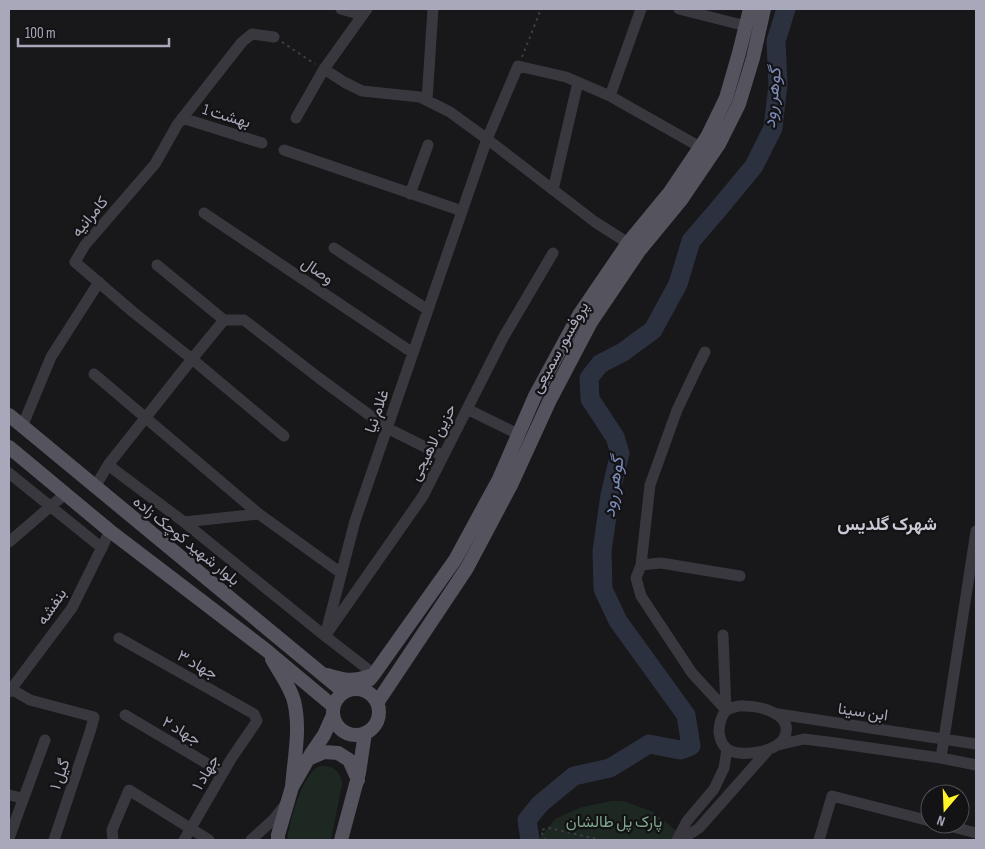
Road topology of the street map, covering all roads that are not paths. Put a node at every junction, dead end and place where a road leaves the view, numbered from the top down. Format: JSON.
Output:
{"nodes":[{"id":1,"x":341,"y":9,"type":"edge"},
{"id":2,"x":433,"y":9,"type":"edge"},
{"id":3,"x":641,"y":9,"type":"edge"},
{"id":4,"x":680,"y":9,"type":"edge"},
{"id":5,"x":750,"y":9,"type":"edge"},
{"id":6,"x":764,"y":9,"type":"edge"},
{"id":7,"x":365,"y":12,"type":"edge"},
{"id":8,"x":746,"y":26,"type":"junction"},
{"id":9,"x":274,"y":37,"type":"road end"},
{"id":10,"x":324,"y":69,"type":"junction"},
{"id":11,"x":578,"y":82,"type":"junction"},
{"id":12,"x":610,"y":96,"type":"junction"},
{"id":13,"x":427,"y":100,"type":"junction"},
{"id":14,"x":182,"y":118,"type":"junction"},
{"id":15,"x":296,"y":118,"type":"dead end"},
{"id":16,"x":487,"y":139,"type":"junction"},
{"id":17,"x":262,"y":143,"type":"dead end"},
{"id":18,"x":428,"y":145,"type":"dead end"},
{"id":19,"x":700,"y":147,"type":"junction"},
{"id":20,"x":284,"y":150,"type":"dead end"},
{"id":21,"x":553,"y":190,"type":"junction"},
{"id":22,"x":410,"y":194,"type":"junction"},
{"id":23,"x":462,"y":211,"type":"junction"},
{"id":24,"x":204,"y":213,"type":"dead end"},
{"id":25,"x":628,"y":243,"type":"junction"},
{"id":26,"x":334,"y":248,"type":"dead end"},
{"id":27,"x":553,"y":253,"type":"dead end"},
{"id":28,"x":157,"y":266,"type":"dead end"},
{"id":29,"x":98,"y":282,"type":"junction"},
{"id":30,"x":428,"y":310,"type":"junction"},
{"id":31,"x":224,"y":320,"type":"junction"},
{"id":32,"x":705,"y":352,"type":"dead end"},
{"id":33,"x":413,"y":353,"type":"junction"},
{"id":34,"x":192,"y":359,"type":"junction"},
{"id":35,"x":94,"y":374,"type":"dead end"},
{"id":36,"x":467,"y":409,"type":"junction"},
{"id":37,"x":9,"y":415,"type":"edge"},
{"id":38,"x":146,"y":418,"type":"junction"},
{"id":39,"x":22,"y":427,"type":"junction"},
{"id":40,"x":387,"y":428,"type":"junction"},
{"id":41,"x":518,"y":434,"type":"junction"},
{"id":42,"x":284,"y":436,"type":"dead end"},
{"id":43,"x":9,"y":447,"type":"edge"},
{"id":44,"x":443,"y":456,"type":"junction"},
{"id":45,"x":108,"y":464,"type":"junction"},
{"id":46,"x":9,"y":472,"type":"edge"},
{"id":47,"x":95,"y":487,"type":"junction"},
{"id":48,"x":65,"y":494,"type":"junction"},
{"id":49,"x":51,"y":506,"type":"junction"},
{"id":50,"x":259,"y":514,"type":"junction"},
{"id":51,"x":184,"y":522,"type":"junction"},
{"id":52,"x":976,"y":530,"type":"edge"},
{"id":53,"x":110,"y":531,"type":"junction"},
{"id":54,"x":9,"y":542,"type":"edge"},
{"id":55,"x":102,"y":548,"type":"junction"},
{"id":56,"x":641,"y":565,"type":"junction"},
{"id":57,"x":341,"y":573,"type":"junction"},
{"id":58,"x":740,"y":576,"type":"dead end"},
{"id":59,"x":723,"y":635,"type":"dead end"},
{"id":60,"x":324,"y":636,"type":"junction"},
{"id":61,"x":120,"y":638,"type":"dead end"},
{"id":62,"x":266,"y":650,"type":"junction"},
{"id":63,"x":322,"y":674,"type":"junction"},
{"id":64,"x":374,"y":674,"type":"junction"},
{"id":65,"x":10,"y":690,"type":"edge"},
{"id":66,"x":350,"y":691,"type":"junction"},
{"id":67,"x":377,"y":703,"type":"junction"},
{"id":68,"x":333,"y":710,"type":"junction"},
{"id":69,"x":726,"y":710,"type":"junction"},
{"id":70,"x":778,"y":714,"type":"junction"},
{"id":71,"x":125,"y":716,"type":"dead end"},
{"id":72,"x":257,"y":721,"type":"joint"},
{"id":73,"x":365,"y":733,"type":"junction"},
{"id":74,"x":944,"y":738,"type":"junction"},
{"id":75,"x":45,"y":740,"type":"dead end"},
{"id":76,"x":976,"y":744,"type":"edge"},
{"id":77,"x":773,"y":747,"type":"junction"},
{"id":78,"x":727,"y":748,"type":"junction"},
{"id":79,"x":941,"y":758,"type":"junction"},
{"id":80,"x":308,"y":759,"type":"junction"},
{"id":81,"x":976,"y":765,"type":"edge"},
{"id":82,"x":223,"y":772,"type":"junction"},
{"id":83,"x":358,"y":780,"type":"junction"},
{"id":84,"x":292,"y":787,"type":"junction"},
{"id":85,"x":9,"y":795,"type":"edge"},
{"id":86,"x":22,"y":798,"type":"junction"},
{"id":87,"x":287,"y":804,"type":"junction"},
{"id":88,"x":920,"y":818,"type":"edge"},
{"id":89,"x":191,"y":829,"type":"junction"},
{"id":90,"x":9,"y":838,"type":"edge"},
{"id":91,"x":54,"y":840,"type":"edge"},
{"id":92,"x":113,"y":840,"type":"edge"},
{"id":93,"x":184,"y":840,"type":"edge"},
{"id":94,"x":209,"y":840,"type":"edge"},
{"id":95,"x":251,"y":840,"type":"edge"},
{"id":96,"x":278,"y":840,"type":"edge"},
{"id":97,"x":341,"y":840,"type":"edge"},
{"id":98,"x":677,"y":840,"type":"edge"},
{"id":99,"x":681,"y":840,"type":"edge"},
{"id":100,"x":819,"y":840,"type":"edge"}],
"edges":[{"from":1,"to":7,"type":"street"},
{"from":2,"to":13,"type":"street"},
{"from":3,"to":12,"type":"street"},
{"from":4,"to":8,"type":"street"},
{"from":5,"to":8,"type":"main road","name":"پروفسور سمیعی"},
{"from":6,"to":67,"type":"main road","name":"پروفسور سمیعی"},
{"from":7,"to":10,"type":"street"},
{"from":8,"to":19,"type":"main road","name":"پروفسور سمیعی"},
{"from":9,"to":14,"type":"street","name":"کامرانیه"},
{"from":10,"to":13,"type":"street"},
{"from":10,"to":15,"type":"street"},
{"from":11,"to":12,"type":"street"},
{"from":11,"to":16,"type":"street","name":"غلام نیا"},
{"from":11,"to":21,"type":"street"},
{"from":12,"to":19,"type":"street"},
{"from":13,"to":16,"type":"street"},
{"from":14,"to":17,"type":"street","name":"بهشت 1"},
{"from":14,"to":29,"type":"street","name":"کامرانیه"},
{"from":16,"to":21,"type":"street"},
{"from":16,"to":23,"type":"street","name":"غلام نیا"},
{"from":18,"to":22,"type":"street"},
{"from":19,"to":25,"type":"main road","name":"پروفسور سمیعی"},
{"from":20,"to":22,"type":"street"},
{"from":21,"to":25,"type":"street"},
{"from":22,"to":23,"type":"street"},
{"from":23,"to":30,"type":"street","name":"غلام نیا"},
{"from":24,"to":33,"type":"street","name":"وصال"},
{"from":25,"to":41,"type":"main road","name":"پروفسور سمیعی"},
{"from":26,"to":30,"type":"street"},
{"from":27,"to":36,"type":"street","name":"حزین لاهیجی"},
{"from":28,"to":31,"type":"street"},
{"from":29,"to":34,"type":"street","name":"کامرانیه"},
{"from":29,"to":39,"type":"street"},
{"from":30,"to":33,"type":"street","name":"غلام نیا"},
{"from":31,"to":34,"type":"street"},
{"from":31,"to":40,"type":"street"},
{"from":32,"to":56,"type":"street"},
{"from":33,"to":40,"type":"street","name":"غلام نیا"},
{"from":34,"to":38,"type":"street"},
{"from":34,"to":42,"type":"street","name":"کامرانیه"},
{"from":35,"to":38,"type":"street"},
{"from":36,"to":41,"type":"street"},
{"from":36,"to":44,"type":"street","name":"حزین لاهیجی"},
{"from":37,"to":39,"type":"main road","name":"بلوار شهید کوچک زاده"},
{"from":38,"to":45,"type":"street"},
{"from":38,"to":50,"type":"street"},
{"from":39,"to":47,"type":"main road","name":"بلوار شهید کوچک زاده"},
{"from":40,"to":44,"type":"street"},
{"from":40,"to":57,"type":"street","name":"غلام نیا"},
{"from":41,"to":64,"type":"main road","name":"پروفسور سمیعی"},
{"from":43,"to":48,"type":"main road"},
{"from":44,"to":60,"type":"street","name":"حزین لاهیجی"},
{"from":45,"to":47,"type":"street"},
{"from":45,"to":51,"type":"street"},
{"from":46,"to":49,"type":"street"},
{"from":47,"to":63,"type":"main road","name":"بلوار شهید کوچک زاده"},
{"from":48,"to":49,"type":"street"},
{"from":48,"to":53,"type":"main road"},
{"from":49,"to":54,"type":"street"},
{"from":49,"to":55,"type":"street"},
{"from":50,"to":51,"type":"street"},
{"from":50,"to":57,"type":"street"},
{"from":51,"to":60,"type":"street"},
{"from":52,"to":74,"type":"street"},
{"from":53,"to":55,"type":"street","name":"بنفشه"},
{"from":53,"to":62,"type":"main road"},
{"from":55,"to":65,"type":"street","name":"بنفشه"},
{"from":56,"to":58,"type":"street"},
{"from":56,"to":69,"type":"street"},
{"from":57,"to":60,"type":"street","name":"غلام نیا"},
{"from":59,"to":69,"type":"street"},
{"from":60,"to":64,"type":"street"},
{"from":61,"to":72,"type":"street","name":"جهاد ۳"},
{"from":62,"to":68,"type":"main road"},
{"from":62,"to":84,"type":"main road"},
{"from":63,"to":64,"type":"main road"},
{"from":63,"to":66,"type":"main road","name":"بلوار شهید کوچک زاده"},
{"from":64,"to":66,"type":"main road","name":"پروفسور سمیعی"},
{"from":65,"to":91,"type":"street","name":"گیل ۱"},
{"from":66,"to":67,"type":"main road"},
{"from":66,"to":68,"type":"main road"},
{"from":67,"to":73,"type":"main road"},
{"from":68,"to":73,"type":"main road"},
{"from":68,"to":80,"type":"main road"},
{"from":69,"to":70,"type":"street"},
{"from":69,"to":78,"type":"street"},
{"from":70,"to":74,"type":"street","name":"ابن سینا"},
{"from":70,"to":77,"type":"street"},
{"from":71,"to":82,"type":"street","name":"جهاد ۲"},
{"from":72,"to":82,"type":"street","name":"جهاد ۱"},
{"from":73,"to":83,"type":"main road"},
{"from":74,"to":76,"type":"street","name":"ابن سینا"},
{"from":74,"to":79,"type":"street"},
{"from":75,"to":86,"type":"street"},
{"from":77,"to":78,"type":"street"},
{"from":77,"to":79,"type":"street"},
{"from":77,"to":99,"type":"street"},
{"from":78,"to":98,"type":"street"},
{"from":79,"to":81,"type":"street"},
{"from":80,"to":83,"type":"main road"},
{"from":80,"to":84,"type":"main road"},
{"from":82,"to":89,"type":"street","name":"جهاد ۱"},
{"from":83,"to":97,"type":"main road"},
{"from":84,"to":87,"type":"main road"},
{"from":85,"to":86,"type":"street"},
{"from":86,"to":90,"type":"street"},
{"from":87,"to":95,"type":"street"},
{"from":87,"to":96,"type":"main road"},
{"from":88,"to":100,"type":"street"},
{"from":89,"to":92,"type":"street"},
{"from":89,"to":93,"type":"street","name":"جهاد ۱"},
{"from":89,"to":94,"type":"street"}]}
